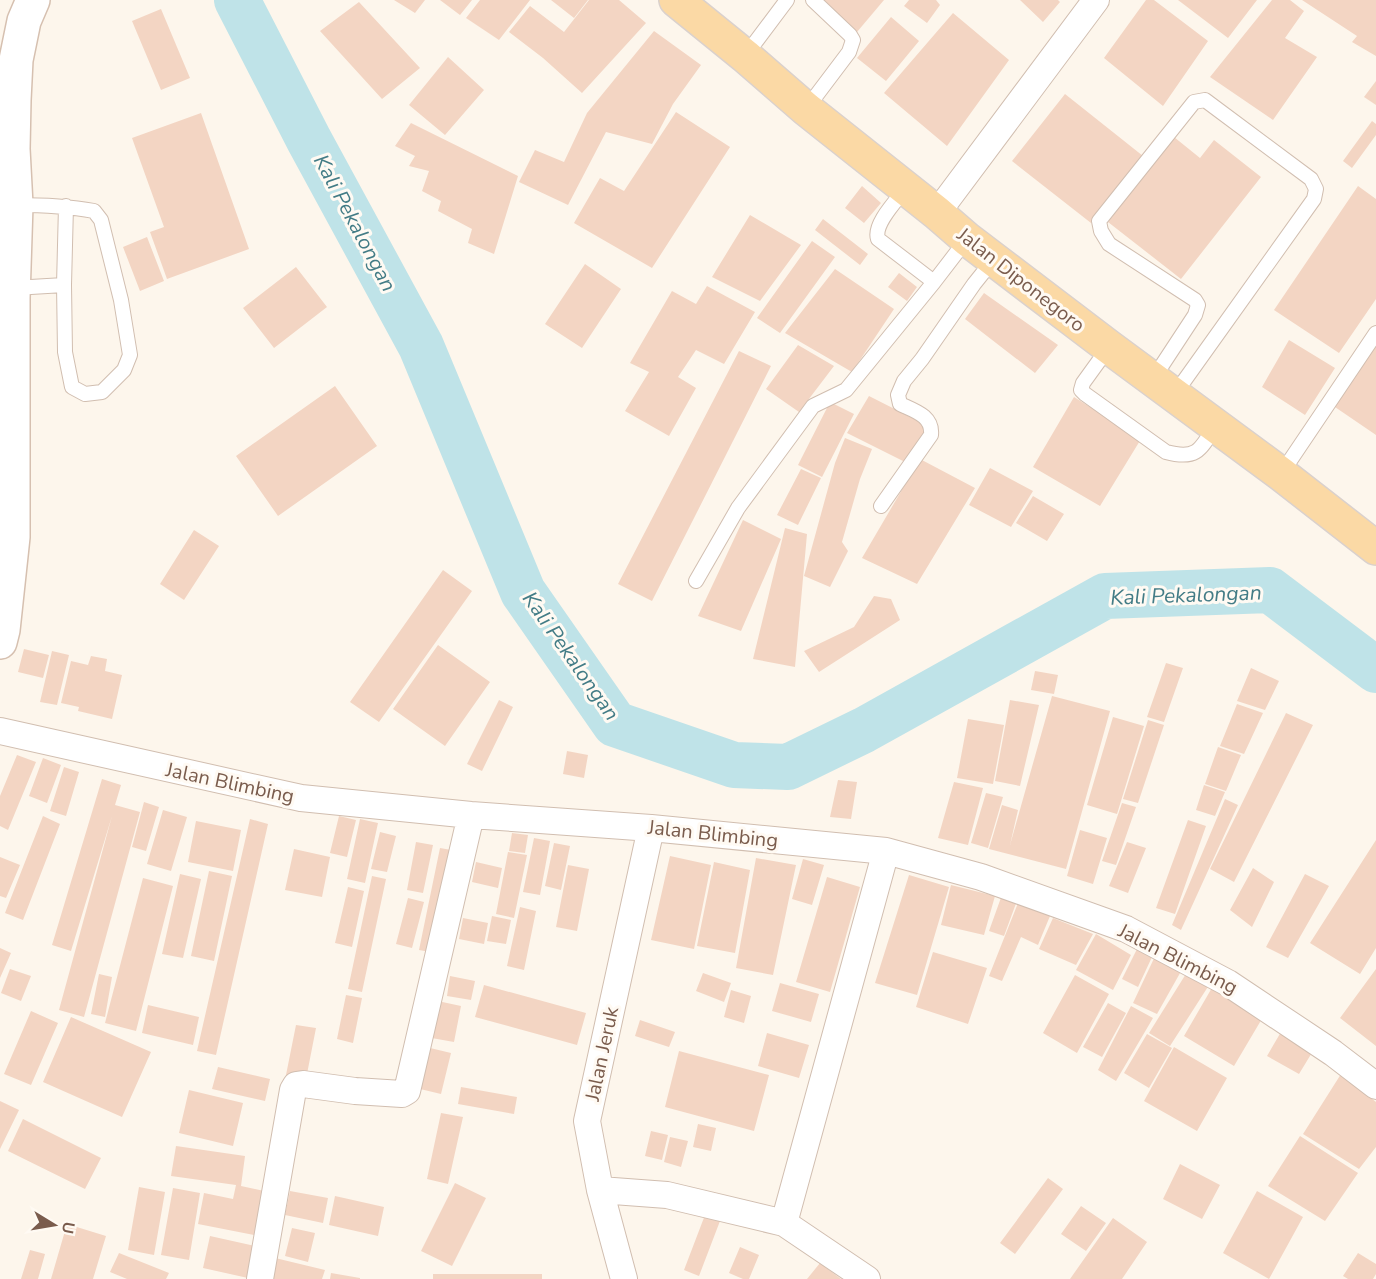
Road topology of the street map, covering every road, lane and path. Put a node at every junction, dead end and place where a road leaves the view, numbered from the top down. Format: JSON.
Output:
{"nodes":[{"id":1,"x":33,"y":0,"type":"edge"},
{"id":2,"x":676,"y":0,"type":"edge"},
{"id":3,"x":787,"y":0,"type":"edge"},
{"id":4,"x":813,"y":0,"type":"edge"},
{"id":5,"x":1096,"y":0,"type":"edge"},
{"id":6,"x":745,"y":56,"type":"junction"},
{"id":7,"x":807,"y":108,"type":"junction"},
{"id":8,"x":906,"y":188,"type":"junction"},
{"id":9,"x":16,"y":205,"type":"junction"},
{"id":10,"x":66,"y":206,"type":"junction"},
{"id":11,"x":937,"y":213,"type":"junction"},
{"id":12,"x":967,"y":238,"type":"junction"},
{"id":13,"x":994,"y":259,"type":"junction"},
{"id":14,"x":934,"y":282,"type":"junction"},
{"id":15,"x":64,"y":285,"type":"junction"},
{"id":16,"x":14,"y":288,"type":"junction"},
{"id":17,"x":1376,"y":333,"type":"edge"},
{"id":18,"x":7,"y":334,"type":"edge"},
{"id":19,"x":1109,"y":347,"type":"junction"},
{"id":20,"x":1163,"y":387,"type":"junction"},
{"id":21,"x":1215,"y":426,"type":"junction"},
{"id":22,"x":1281,"y":474,"type":"junction"},
{"id":23,"x":881,"y":506,"type":"dead end"},
{"id":24,"x":1376,"y":548,"type":"edge"},
{"id":25,"x":696,"y":581,"type":"dead end"},
{"id":26,"x":0,"y":642,"type":"edge"},
{"id":27,"x":0,"y":731,"type":"edge"},
{"id":28,"x":471,"y":815,"type":"junction"},
{"id":29,"x":651,"y":828,"type":"junction"},
{"id":30,"x":886,"y":851,"type":"junction"},
{"id":31,"x":1376,"y":1086,"type":"edge"},
{"id":32,"x":600,"y":1190,"type":"junction"},
{"id":33,"x":784,"y":1223,"type":"junction"},
{"id":34,"x":260,"y":1279,"type":"edge"},
{"id":35,"x":624,"y":1279,"type":"edge"},
{"id":36,"x":867,"y":1279,"type":"edge"}],
"edges":[{"from":1,"to":9,"type":"main road"},
{"from":2,"to":6,"type":"main road","name":"Jalan Diponegoro"},
{"from":3,"to":6,"type":"lane"},
{"from":4,"to":7,"type":"lane"},
{"from":5,"to":11,"type":"street"},
{"from":6,"to":7,"type":"main road","name":"Jalan Diponegoro"},
{"from":7,"to":8,"type":"main road","name":"Jalan Diponegoro"},
{"from":8,"to":11,"type":"main road","name":"Jalan Diponegoro"},
{"from":8,"to":14,"type":"lane"},
{"from":9,"to":10,"type":"lane"},
{"from":9,"to":16,"type":"main road"},
{"from":10,"to":15,"type":"lane"},
{"from":10,"to":15,"type":"lane"},
{"from":11,"to":12,"type":"main road","name":"Jalan Diponegoro"},
{"from":12,"to":13,"type":"main road","name":"Jalan Diponegoro"},
{"from":12,"to":14,"type":"lane"},
{"from":13,"to":19,"type":"main road","name":"Jalan Diponegoro"},
{"from":13,"to":23,"type":"lane"},
{"from":14,"to":25,"type":"lane"},
{"from":15,"to":16,"type":"lane"},
{"from":16,"to":18,"type":"main road"},
{"from":17,"to":22,"type":"lane"},
{"from":18,"to":26,"type":"main road"},
{"from":19,"to":20,"type":"main road","name":"Jalan Diponegoro"},
{"from":19,"to":21,"type":"lane"},
{"from":20,"to":20,"type":"lane"},
{"from":20,"to":21,"type":"main road","name":"Jalan Diponegoro"},
{"from":21,"to":22,"type":"main road","name":"Jalan Diponegoro"},
{"from":22,"to":24,"type":"main road","name":"Jalan Diponegoro"},
{"from":27,"to":28,"type":"street","name":"Jalan Blimbing"},
{"from":28,"to":29,"type":"street","name":"Jalan Blimbing"},
{"from":28,"to":34,"type":"street"},
{"from":29,"to":30,"type":"street","name":"Jalan Blimbing"},
{"from":29,"to":32,"type":"street","name":"Jalan Jeruk"},
{"from":30,"to":31,"type":"street","name":"Jalan Blimbing"},
{"from":30,"to":33,"type":"street"},
{"from":32,"to":33,"type":"street"},
{"from":32,"to":35,"type":"street","name":"Jalan Jeruk"},
{"from":33,"to":36,"type":"street"}]}
